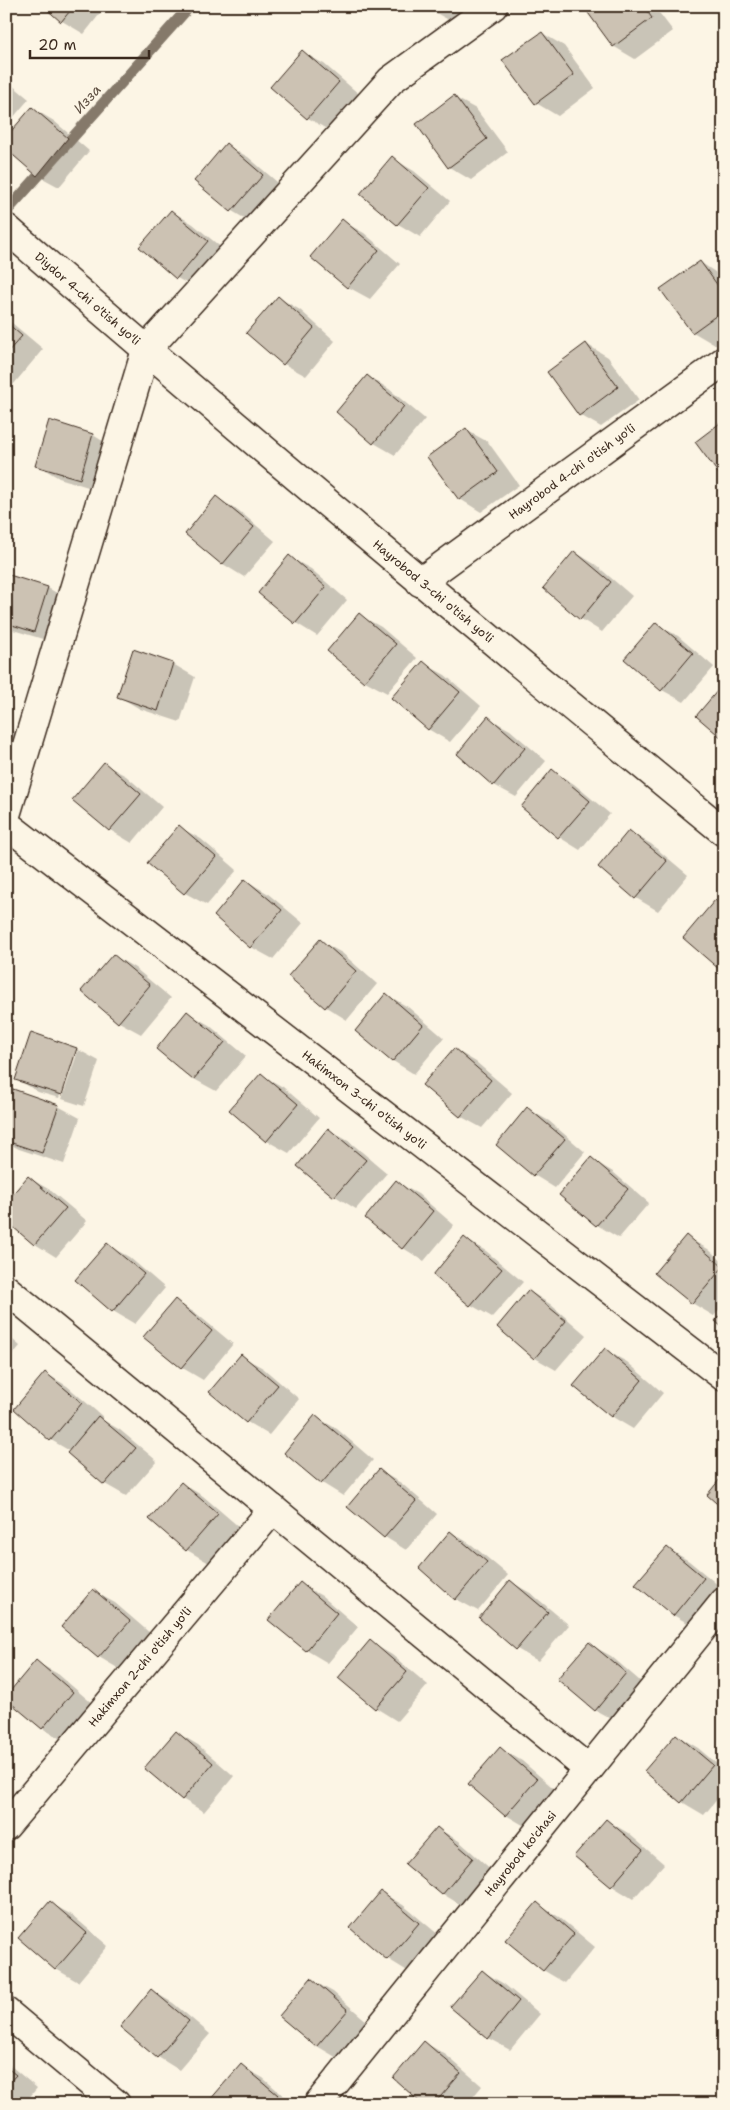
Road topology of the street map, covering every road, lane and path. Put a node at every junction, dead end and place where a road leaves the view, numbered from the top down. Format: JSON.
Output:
{"nodes":[{"id":1,"x":493,"y":6,"type":"edge"},
{"id":2,"x":6,"y":228,"type":"edge"},
{"id":3,"x":146,"y":350,"type":"junction"},
{"id":4,"x":724,"y":361,"type":"edge"},
{"id":5,"x":420,"y":582,"type":"junction"},
{"id":6,"x":6,"y":815,"type":"edge"},
{"id":7,"x":6,"y":824,"type":"edge"},
{"id":8,"x":724,"y":832,"type":"edge"},
{"id":9,"x":6,"y":1289,"type":"edge"},
{"id":10,"x":724,"y":1377,"type":"edge"},
{"id":11,"x":274,"y":1509,"type":"junction"},
{"id":12,"x":724,"y":1602,"type":"edge"},
{"id":13,"x":588,"y":1769,"type":"junction"},
{"id":14,"x":6,"y":1826,"type":"edge"},
{"id":15,"x":6,"y":2012,"type":"edge"},
{"id":16,"x":116,"y":2104,"type":"edge"},
{"id":17,"x":318,"y":2104,"type":"edge"}],
"edges":[{"from":1,"to":3,"type":"street"},
{"from":2,"to":3,"type":"street","name":"Diydor 4-chi o'tish yo'li"},
{"from":3,"to":5,"type":"street","name":"Hayrobod 3-chi o'tish yo'li"},
{"from":3,"to":6,"type":"street"},
{"from":4,"to":5,"type":"street","name":"Hayrobod 4-chi o'tish yo'li"},
{"from":5,"to":8,"type":"street","name":"Hayrobod 3-chi o'tish yo'li"},
{"from":7,"to":10,"type":"street","name":"Hakimxon 3-chi o'tish yo'li"},
{"from":9,"to":11,"type":"street"},
{"from":11,"to":13,"type":"street"},
{"from":11,"to":14,"type":"street","name":"Hakimxon 2-chi o'tish yo'li"},
{"from":12,"to":13,"type":"street","name":"Hayrobod ko'chasi"},
{"from":13,"to":17,"type":"street","name":"Hayrobod ko'chasi"},
{"from":15,"to":16,"type":"street"}]}
